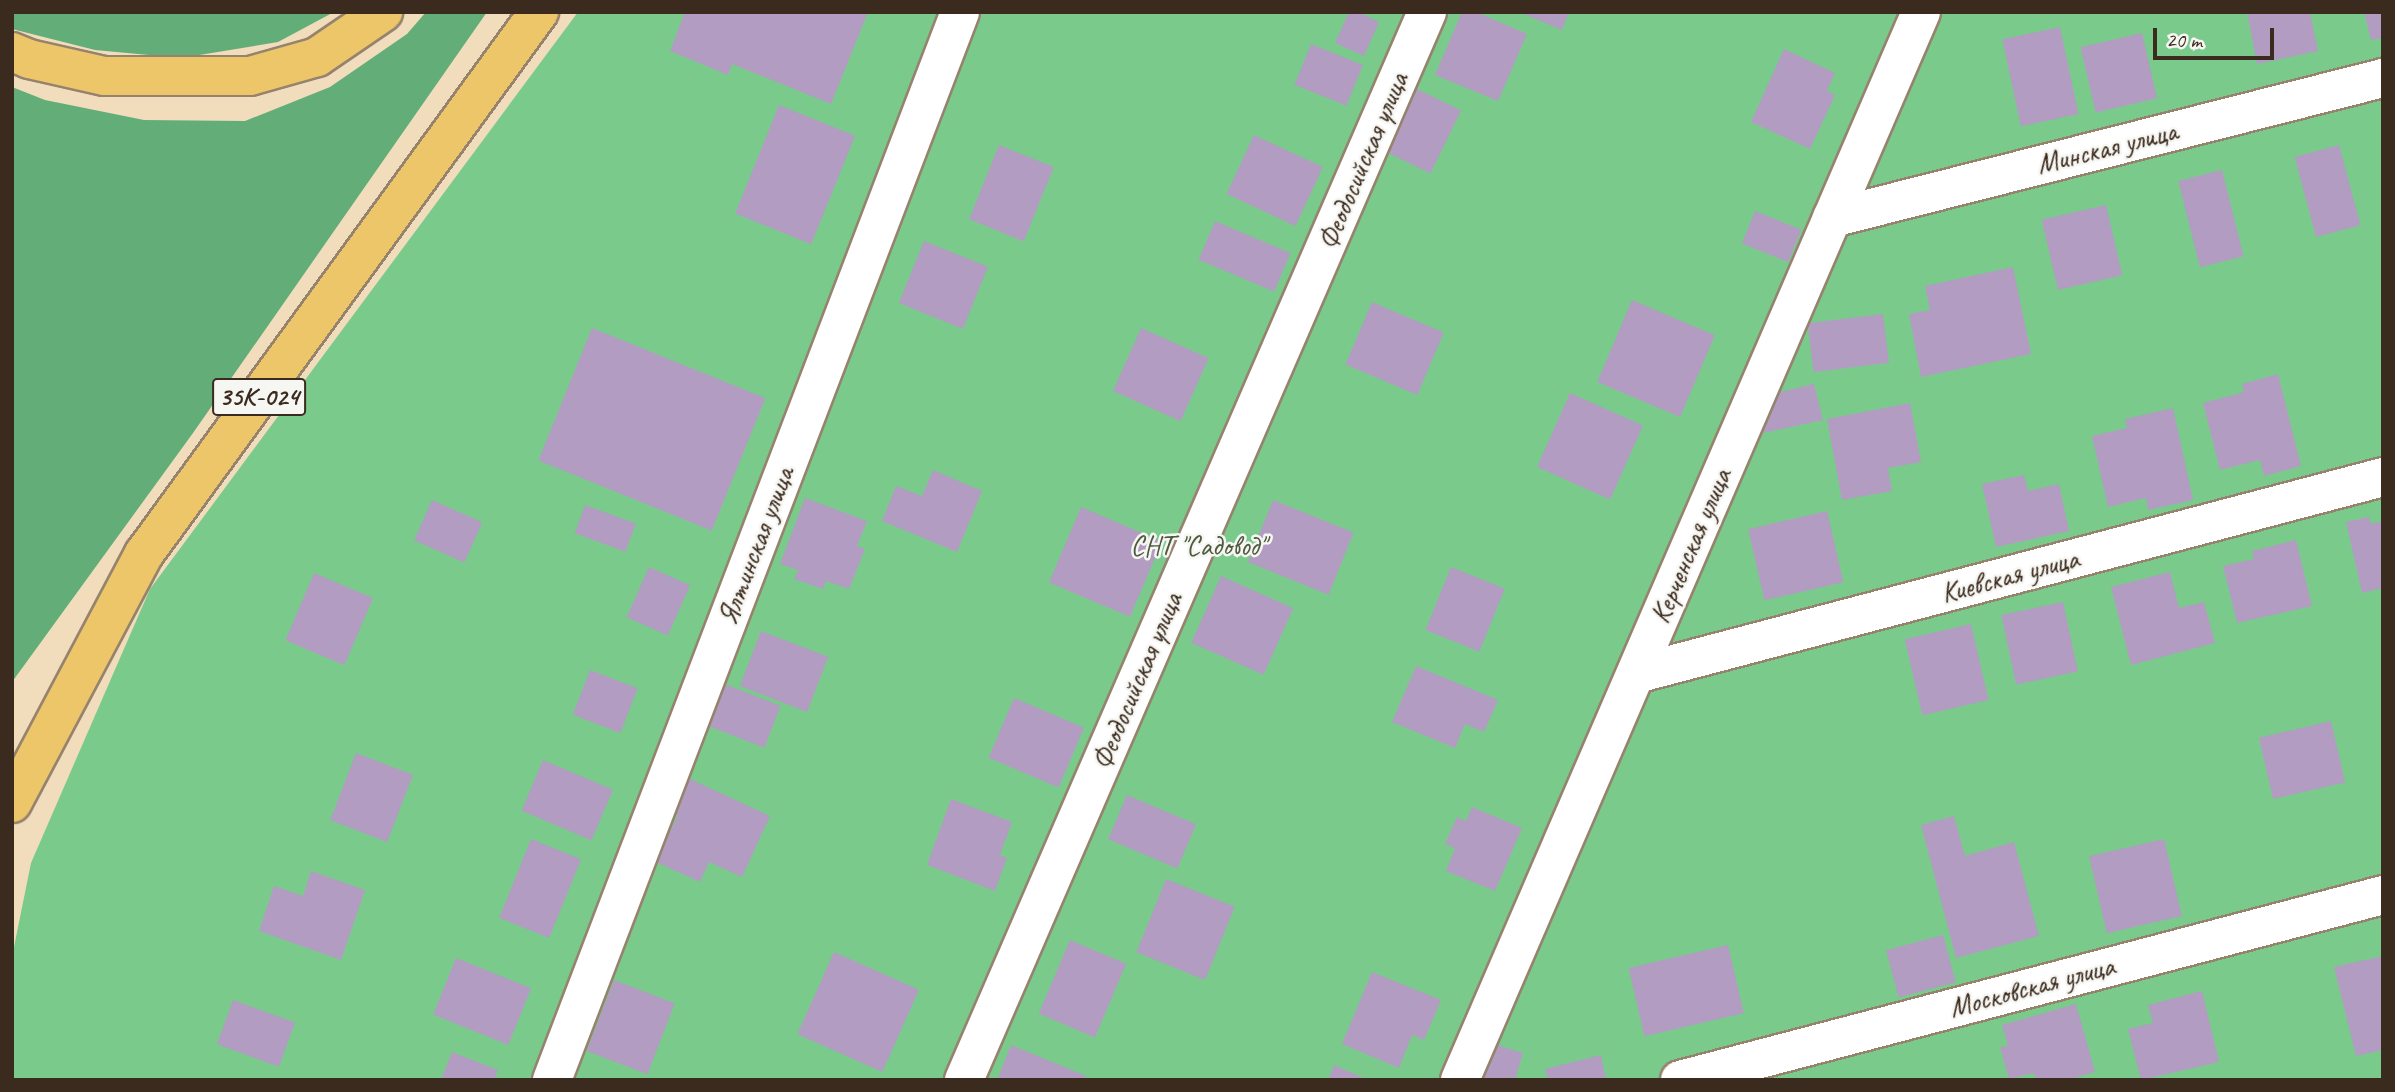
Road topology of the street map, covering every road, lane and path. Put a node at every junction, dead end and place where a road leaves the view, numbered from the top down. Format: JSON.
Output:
{"nodes":[{"id":1,"x":383,"y":12,"type":"edge"},
{"id":2,"x":539,"y":12,"type":"edge"},
{"id":3,"x":960,"y":12,"type":"edge"},
{"id":4,"x":1427,"y":12,"type":"edge"},
{"id":5,"x":1921,"y":12,"type":"edge"},
{"id":6,"x":12,"y":52,"type":"edge"},
{"id":7,"x":2383,"y":78,"type":"edge"},
{"id":8,"x":1832,"y":218,"type":"junction"},
{"id":9,"x":2383,"y":477,"type":"edge"},
{"id":10,"x":1636,"y":674,"type":"junction"},
{"id":11,"x":12,"y":803,"type":"edge"},
{"id":12,"x":2383,"y":895,"type":"edge"},
{"id":13,"x":552,"y":1080,"type":"edge"},
{"id":14,"x":964,"y":1080,"type":"edge"},
{"id":15,"x":1460,"y":1080,"type":"edge"},
{"id":16,"x":1680,"y":1080,"type":"edge"}],
"edges":[{"from":1,"to":6,"type":"main road"},
{"from":2,"to":11,"type":"main road","number":"35К-024"},
{"from":3,"to":13,"type":"street","name":"Ялтинская улица"},
{"from":4,"to":14,"type":"street","name":"Феодосийская улица"},
{"from":5,"to":8,"type":"street","name":"Керченская улица"},
{"from":7,"to":8,"type":"street","name":"Минская улица"},
{"from":8,"to":10,"type":"street","name":"Керченская улица"},
{"from":9,"to":10,"type":"street","name":"Киевская улица"},
{"from":10,"to":15,"type":"street","name":"Керченская улица"},
{"from":12,"to":16,"type":"street","name":"Московская улица"}]}
